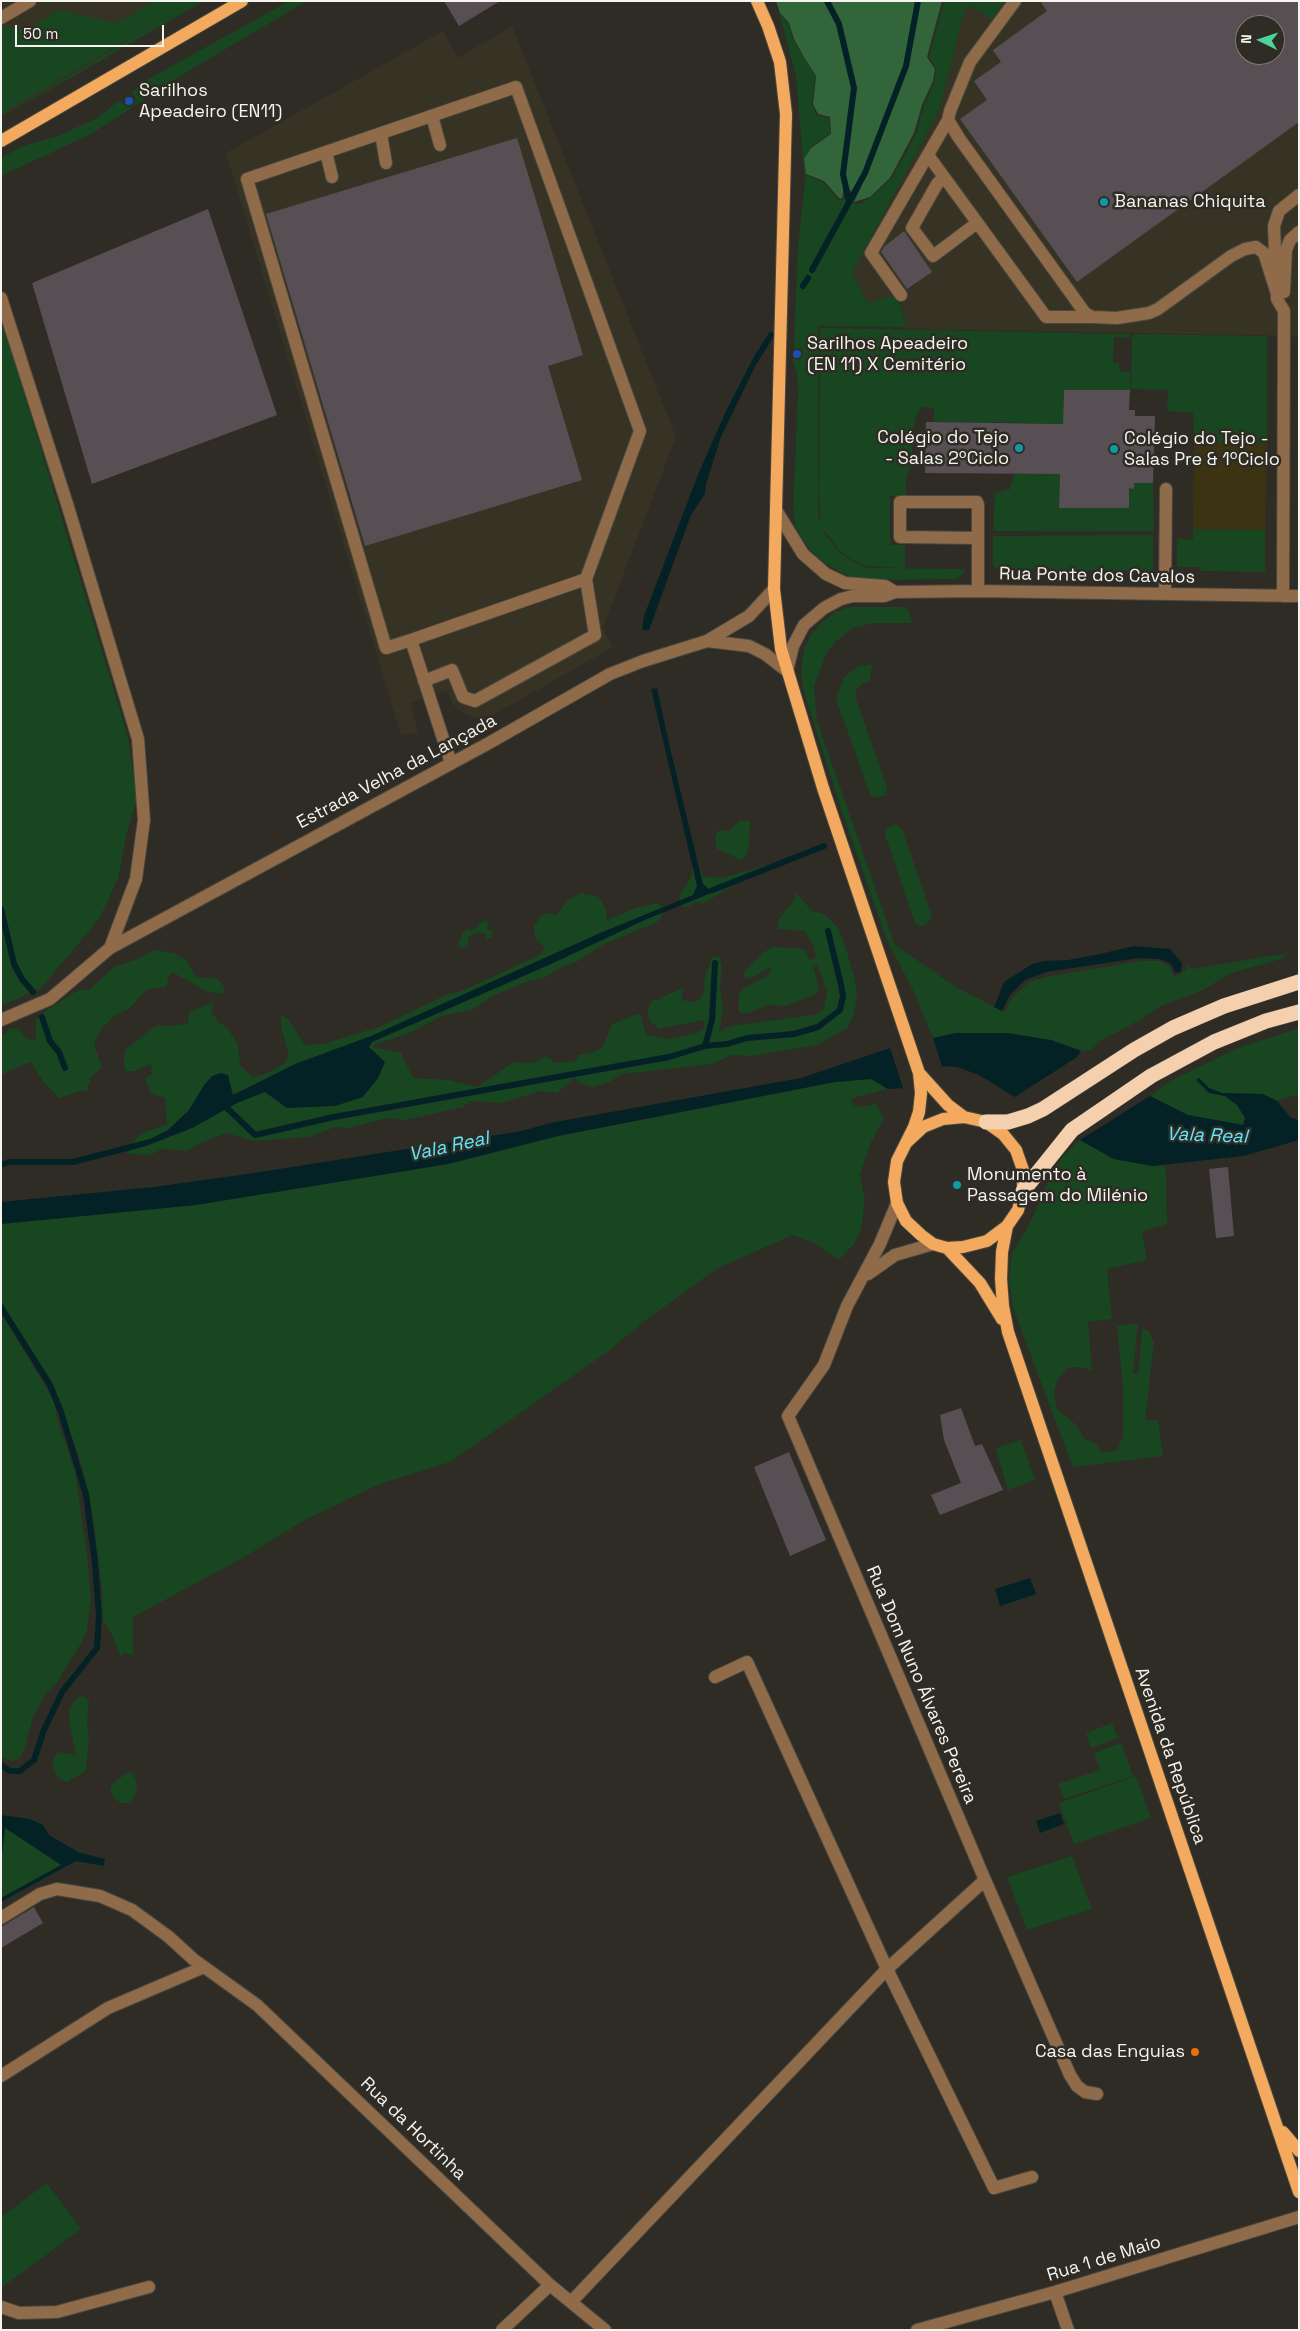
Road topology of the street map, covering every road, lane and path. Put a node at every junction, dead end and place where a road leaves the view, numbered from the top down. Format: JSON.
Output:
{"nodes":[{"id":1,"x":30,"y":1,"type":"edge"},
{"id":2,"x":242,"y":1,"type":"edge"},
{"id":3,"x":757,"y":1,"type":"edge"},
{"id":4,"x":1015,"y":1,"type":"edge"},
{"id":5,"x":1,"y":18,"type":"edge"},
{"id":6,"x":432,"y":116,"type":"junction"},
{"id":7,"x":948,"y":120,"type":"junction"},
{"id":8,"x":381,"y":134,"type":"junction"},
{"id":9,"x":1,"y":141,"type":"edge"},
{"id":10,"x":440,"y":144,"type":"dead end"},
{"id":11,"x":326,"y":152,"type":"junction"},
{"id":12,"x":928,"y":155,"type":"junction"},
{"id":13,"x":386,"y":162,"type":"dead end"},
{"id":14,"x":332,"y":177,"type":"dead end"},
{"id":15,"x":944,"y":177,"type":"junction"},
{"id":16,"x":1299,"y":195,"type":"edge"},
{"id":17,"x":977,"y":223,"type":"junction"},
{"id":18,"x":1294,"y":236,"type":"edge"},
{"id":19,"x":1275,"y":244,"type":"junction"},
{"id":20,"x":1256,"y":247,"type":"junction"},
{"id":21,"x":1280,"y":291,"type":"junction"},
{"id":22,"x":901,"y":295,"type":"dead end"},
{"id":23,"x":1,"y":298,"type":"edge"},
{"id":24,"x":1092,"y":317,"type":"junction"},
{"id":25,"x":1166,"y":489,"type":"dead end"},
{"id":26,"x":776,"y":510,"type":"junction"},
{"id":27,"x":978,"y":538,"type":"junction"},
{"id":28,"x":586,"y":579,"type":"junction"},
{"id":29,"x":774,"y":589,"type":"junction"},
{"id":30,"x":978,"y":591,"type":"junction"},
{"id":31,"x":895,"y":592,"type":"junction"},
{"id":32,"x":1165,"y":594,"type":"junction"},
{"id":33,"x":1283,"y":596,"type":"junction"},
{"id":34,"x":1299,"y":596,"type":"edge"},
{"id":35,"x":411,"y":640,"type":"junction"},
{"id":36,"x":707,"y":642,"type":"junction"},
{"id":37,"x":787,"y":671,"type":"junction"},
{"id":38,"x":424,"y":682,"type":"junction"},
{"id":39,"x":451,"y":763,"type":"junction"},
{"id":40,"x":110,"y":948,"type":"junction"},
{"id":41,"x":1299,"y":982,"type":"edge"},
{"id":42,"x":1299,"y":1012,"type":"edge"},
{"id":43,"x":1,"y":1020,"type":"edge"},
{"id":44,"x":919,"y":1073,"type":"junction"},
{"id":45,"x":964,"y":1117,"type":"junction"},
{"id":46,"x":986,"y":1122,"type":"junction"},
{"id":47,"x":907,"y":1142,"type":"junction"},
{"id":48,"x":1023,"y":1191,"type":"junction"},
{"id":49,"x":897,"y":1203,"type":"junction"},
{"id":50,"x":1007,"y":1226,"type":"junction"},
{"id":51,"x":933,"y":1244,"type":"junction"},
{"id":52,"x":947,"y":1248,"type":"junction"},
{"id":53,"x":859,"y":1282,"type":"junction"},
{"id":54,"x":1008,"y":1332,"type":"junction"},
{"id":55,"x":715,"y":1677,"type":"dead end"},
{"id":56,"x":985,"y":1880,"type":"junction"},
{"id":57,"x":1,"y":1918,"type":"edge"},
{"id":58,"x":204,"y":1967,"type":"junction"},
{"id":59,"x":887,"y":1969,"type":"junction"},
{"id":60,"x":1,"y":2076,"type":"edge"},
{"id":61,"x":1097,"y":2094,"type":"dead end"},
{"id":62,"x":1277,"y":2125,"type":"junction"},
{"id":63,"x":1299,"y":2151,"type":"edge"},
{"id":64,"x":1032,"y":2177,"type":"dead end"},
{"id":65,"x":1299,"y":2192,"type":"edge"},
{"id":66,"x":1299,"y":2217,"type":"edge"},
{"id":67,"x":550,"y":2285,"type":"junction"},
{"id":68,"x":149,"y":2287,"type":"dead end"},
{"id":69,"x":1055,"y":2292,"type":"junction"},
{"id":70,"x":571,"y":2302,"type":"junction"},
{"id":71,"x":1,"y":2307,"type":"edge"},
{"id":72,"x":502,"y":2330,"type":"edge"},
{"id":73,"x":605,"y":2330,"type":"edge"},
{"id":74,"x":917,"y":2330,"type":"edge"},
{"id":75,"x":1068,"y":2330,"type":"edge"}],
"edges":[{"from":1,"to":5,"type":"street"},
{"from":2,"to":9,"type":"main road"},
{"from":3,"to":26,"type":"main road"},
{"from":4,"to":7,"type":"street"},
{"from":6,"to":8,"type":"street"},
{"from":6,"to":10,"type":"street"},
{"from":6,"to":28,"type":"street"},
{"from":7,"to":12,"type":"street"},
{"from":7,"to":24,"type":"street"},
{"from":8,"to":11,"type":"street"},
{"from":8,"to":13,"type":"street"},
{"from":11,"to":14,"type":"street"},
{"from":11,"to":35,"type":"street"},
{"from":12,"to":15,"type":"street"},
{"from":12,"to":22,"type":"street"},
{"from":15,"to":17,"type":"street"},
{"from":15,"to":17,"type":"street"},
{"from":16,"to":19,"type":"street"},
{"from":17,"to":24,"type":"street"},
{"from":18,"to":19,"type":"street"},
{"from":18,"to":21,"type":"street"},
{"from":19,"to":20,"type":"street"},
{"from":19,"to":21,"type":"street"},
{"from":20,"to":21,"type":"street"},
{"from":20,"to":24,"type":"street"},
{"from":21,"to":33,"type":"street"},
{"from":23,"to":40,"type":"street"},
{"from":25,"to":32,"type":"street"},
{"from":26,"to":29,"type":"main road"},
{"from":26,"to":31,"type":"street"},
{"from":27,"to":27,"type":"street"},
{"from":27,"to":30,"type":"street"},
{"from":28,"to":35,"type":"street"},
{"from":28,"to":38,"type":"street"},
{"from":29,"to":36,"type":"street","name":"Estrada Velha da Lançada"},
{"from":29,"to":37,"type":"main road"},
{"from":30,"to":31,"type":"street","name":"Rua Ponte dos Cavalos"},
{"from":30,"to":32,"type":"street","name":"Rua Ponte dos Cavalos"},
{"from":31,"to":37,"type":"street"},
{"from":32,"to":33,"type":"street","name":"Rua Ponte dos Cavalos"},
{"from":33,"to":34,"type":"street","name":"Rua Ponte dos Cavalos"},
{"from":35,"to":38,"type":"street"},
{"from":36,"to":37,"type":"street","name":"Estrada Velha da Lançada"},
{"from":36,"to":39,"type":"street","name":"Estrada Velha da Lançada"},
{"from":37,"to":44,"type":"main road"},
{"from":38,"to":39,"type":"street"},
{"from":39,"to":40,"type":"street","name":"Estrada Velha da Lançada"},
{"from":40,"to":43,"type":"street","name":"Estrada Velha da Lançada"},
{"from":41,"to":46,"type":"highway"},
{"from":42,"to":48,"type":"highway"},
{"from":44,"to":45,"type":"main road"},
{"from":44,"to":47,"type":"main road"},
{"from":45,"to":46,"type":"main road"},
{"from":45,"to":47,"type":"main road"},
{"from":46,"to":48,"type":"main road"},
{"from":47,"to":49,"type":"main road"},
{"from":48,"to":50,"type":"main road"},
{"from":49,"to":51,"type":"main road"},
{"from":49,"to":53,"type":"street","name":"Rua Dom Nuno Álvares Pereira"},
{"from":50,"to":52,"type":"main road"},
{"from":50,"to":54,"type":"main road","name":"Avenida da República"},
{"from":51,"to":52,"type":"main road"},
{"from":51,"to":53,"type":"street","name":"Rua Dom Nuno Álvares Pereira"},
{"from":52,"to":54,"type":"main road","name":"Avenida da República"},
{"from":53,"to":56,"type":"street","name":"Rua Dom Nuno Álvares Pereira"},
{"from":54,"to":62,"type":"main road","name":"Avenida da República"},
{"from":55,"to":59,"type":"street"},
{"from":56,"to":59,"type":"street"},
{"from":56,"to":61,"type":"street","name":"Rua Dom Nuno Álvares Pereira"},
{"from":57,"to":58,"type":"street","name":"Rua da Hortinha"},
{"from":58,"to":60,"type":"street"},
{"from":58,"to":67,"type":"street","name":"Rua da Hortinha"},
{"from":59,"to":64,"type":"street"},
{"from":59,"to":70,"type":"street"},
{"from":62,"to":63,"type":"main road"},
{"from":62,"to":65,"type":"main road","name":"Avenida da República"},
{"from":66,"to":69,"type":"street","name":"Rua 1 de Maio"},
{"from":67,"to":70,"type":"street","name":"Rua da Hortinha"},
{"from":67,"to":72,"type":"street"},
{"from":68,"to":71,"type":"street"},
{"from":69,"to":74,"type":"street","name":"Rua 1 de Maio"},
{"from":69,"to":75,"type":"street"},
{"from":70,"to":73,"type":"street","name":"Rua da Hortinha"}]}
